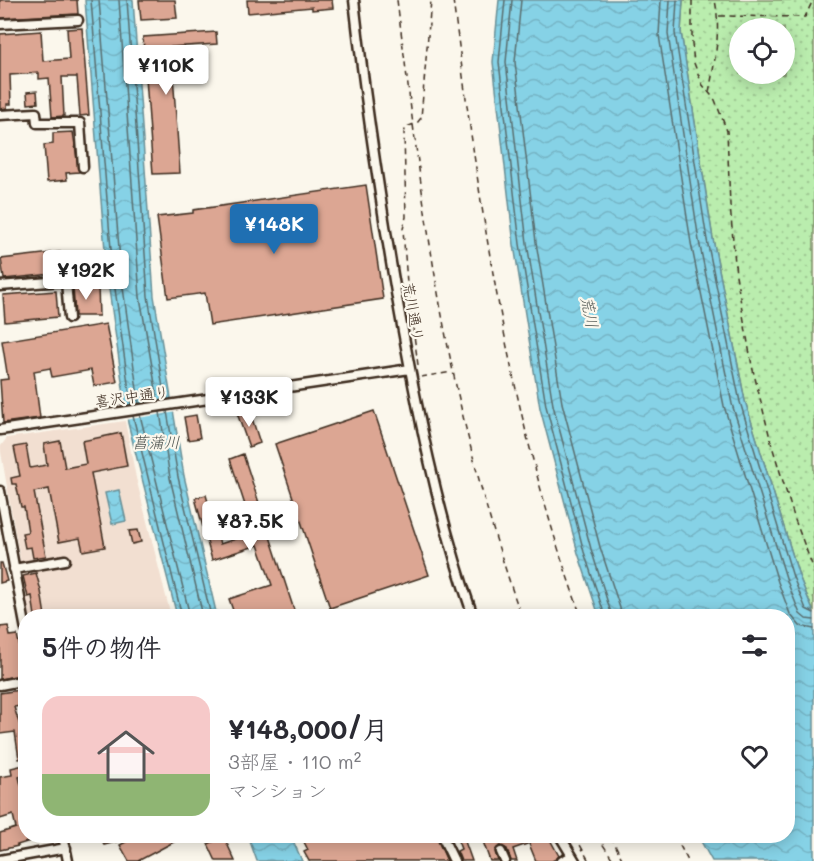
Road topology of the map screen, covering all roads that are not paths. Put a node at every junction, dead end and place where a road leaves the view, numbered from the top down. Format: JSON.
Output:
{"nodes":[{"id":1,"x":355,"y":3,"type":"edge"},
{"id":2,"x":78,"y":20,"type":"dead end"},
{"id":3,"x":0,"y":24,"type":"edge"},
{"id":4,"x":0,"y":115,"type":"edge"},
{"id":5,"x":83,"y":167,"type":"dead end"},
{"id":6,"x":98,"y":278,"type":"dead end"},
{"id":7,"x":66,"y":281,"type":"junction"},
{"id":8,"x":0,"y":286,"type":"edge"},
{"id":9,"x":69,"y":318,"type":"dead end"},
{"id":10,"x":410,"y":369,"type":"junction"},
{"id":11,"x":0,"y":430,"type":"edge"},
{"id":12,"x":0,"y":491,"type":"edge"},
{"id":13,"x":3,"y":520,"type":"edge"},
{"id":14,"x":65,"y":560,"type":"dead end"},
{"id":15,"x":14,"y":569,"type":"junction"},
{"id":16,"x":22,"y":609,"type":"edge"},
{"id":17,"x":471,"y":609,"type":"edge"},
{"id":18,"x":18,"y":681,"type":"edge"},
{"id":19,"x":0,"y":684,"type":"edge"},
{"id":20,"x":65,"y":843,"type":"edge"},
{"id":21,"x":445,"y":843,"type":"edge"},
{"id":22,"x":564,"y":843,"type":"edge"},
{"id":23,"x":66,"y":848,"type":"junction"},
{"id":24,"x":501,"y":852,"type":"dead end"},
{"id":25,"x":574,"y":858,"type":"edge"},
{"id":26,"x":0,"y":860,"type":"edge"},
{"id":27,"x":68,"y":861,"type":"edge"},
{"id":28,"x":454,"y":861,"type":"edge"},
{"id":29,"x":505,"y":861,"type":"edge"},
{"id":30,"x":562,"y":861,"type":"edge"}],
"edges":[{"from":1,"to":10,"type":"street","name":"荒川通り"},
{"from":2,"to":3,"type":"street"},
{"from":4,"to":5,"type":"street"},
{"from":6,"to":7,"type":"street"},
{"from":7,"to":8,"type":"street"},
{"from":7,"to":9,"type":"street"},
{"from":10,"to":11,"type":"street","name":"喜沢中通り"},
{"from":10,"to":17,"type":"street","name":"荒川通り"},
{"from":12,"to":13,"type":"street"},
{"from":13,"to":15,"type":"street"},
{"from":14,"to":15,"type":"street"},
{"from":15,"to":16,"type":"street"},
{"from":18,"to":19,"type":"street"},
{"from":20,"to":23,"type":"street"},
{"from":21,"to":28,"type":"street"},
{"from":22,"to":25,"type":"street"},
{"from":23,"to":26,"type":"street"},
{"from":23,"to":27,"type":"street"},
{"from":24,"to":29,"type":"street"},
{"from":25,"to":30,"type":"street"}]}
